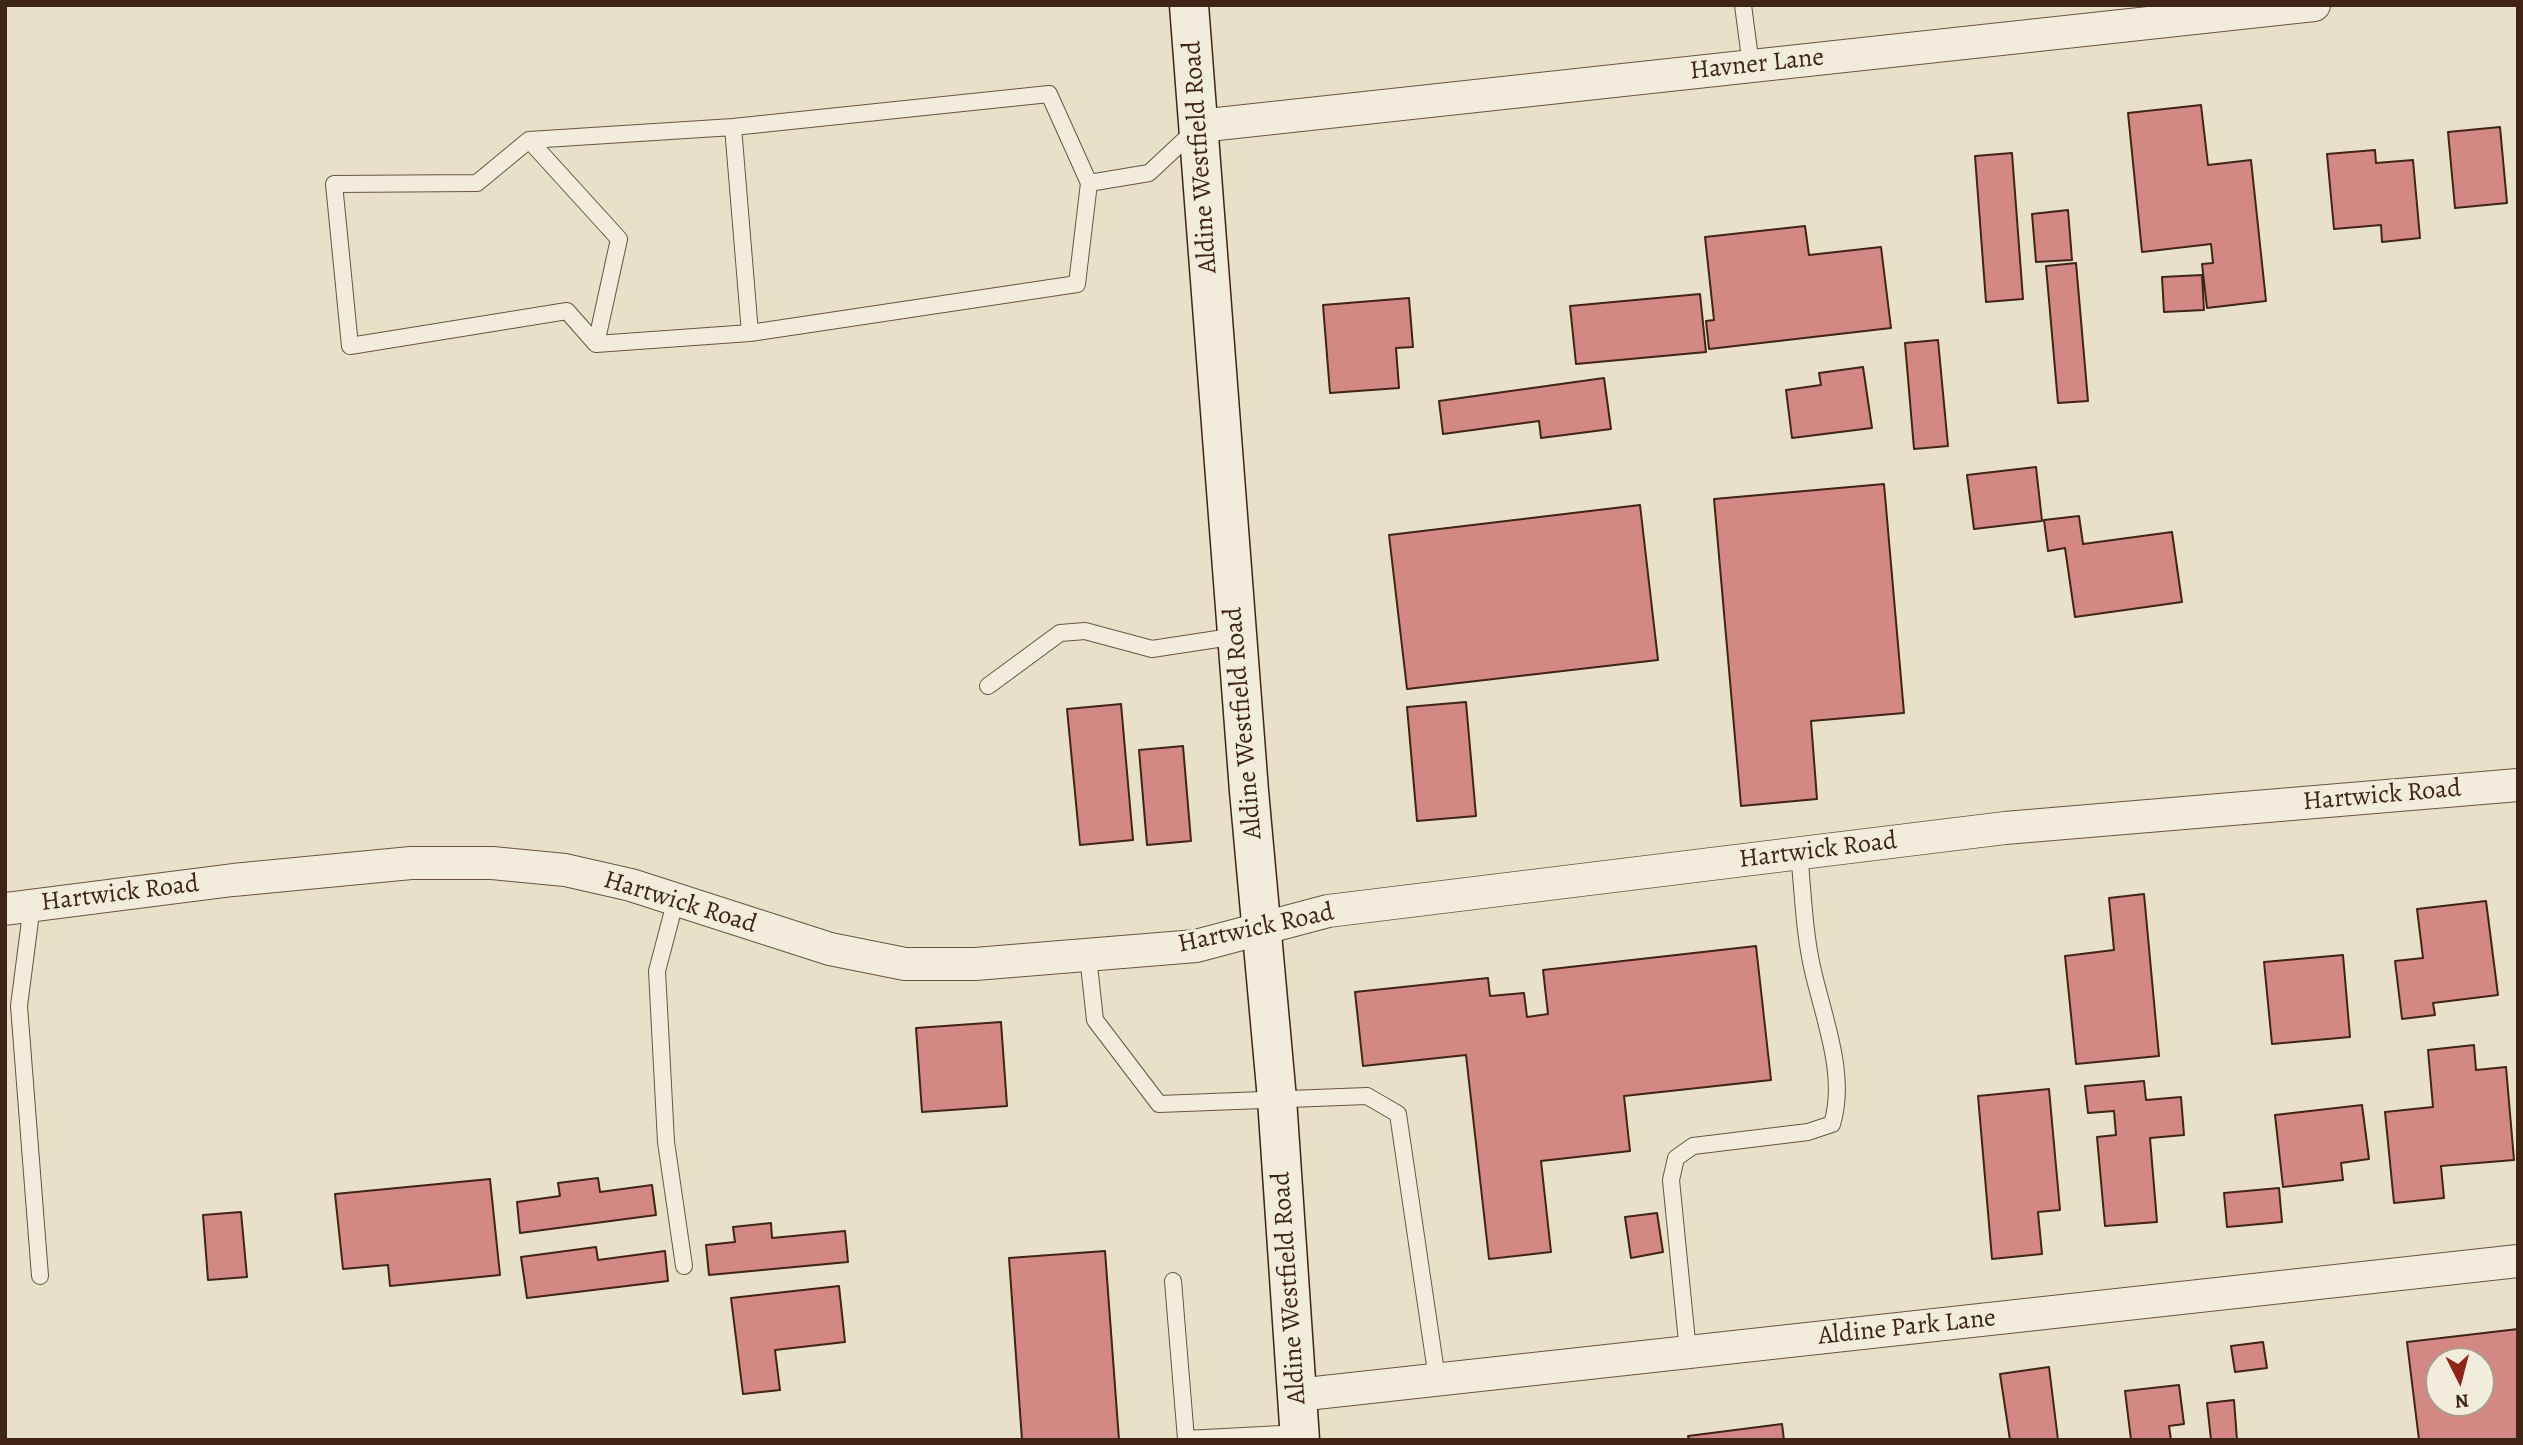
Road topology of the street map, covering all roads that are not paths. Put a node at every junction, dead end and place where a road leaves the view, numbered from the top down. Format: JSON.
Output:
{"nodes":[{"id":1,"x":1189,"y":5,"type":"edge"},
{"id":2,"x":1743,"y":5,"type":"edge"},
{"id":3,"x":2314,"y":5,"type":"edge"},
{"id":4,"x":1751,"y":66,"type":"junction"},
{"id":5,"x":1199,"y":126,"type":"junction"},
{"id":6,"x":733,"y":127,"type":"junction"},
{"id":7,"x":529,"y":140,"type":"junction"},
{"id":8,"x":1088,"y":183,"type":"junction"},
{"id":9,"x":750,"y":333,"type":"junction"},
{"id":10,"x":596,"y":344,"type":"junction"},
{"id":11,"x":1237,"y":636,"type":"junction"},
{"id":12,"x":988,"y":686,"type":"dead end"},
{"id":13,"x":2518,"y":785,"type":"edge"},
{"id":14,"x":1799,"y":853,"type":"junction"},
{"id":15,"x":676,"y":899,"type":"junction"},
{"id":16,"x":19,"y":907,"type":"edge"},
{"id":17,"x":1262,"y":928,"type":"junction"},
{"id":18,"x":1088,"y":956,"type":"junction"},
{"id":19,"x":1277,"y":1098,"type":"junction"},
{"id":20,"x":2518,"y":1261,"type":"edge"},
{"id":21,"x":684,"y":1266,"type":"dead end"},
{"id":22,"x":40,"y":1276,"type":"dead end"},
{"id":23,"x":1173,"y":1281,"type":"dead end"},
{"id":24,"x":1688,"y":1352,"type":"junction"},
{"id":25,"x":1437,"y":1379,"type":"junction"},
{"id":26,"x":1297,"y":1395,"type":"junction"},
{"id":27,"x":1300,"y":1437,"type":"edge"}],
"edges":[{"from":1,"to":5,"type":"main road","name":"Aldine Westfield Road"},
{"from":2,"to":4,"type":"lane"},
{"from":3,"to":4,"type":"street","name":"Havner Lane"},
{"from":4,"to":5,"type":"street","name":"Havner Lane"},
{"from":5,"to":8,"type":"lane"},
{"from":5,"to":11,"type":"main road","name":"Aldine Westfield Road"},
{"from":6,"to":7,"type":"lane"},
{"from":6,"to":8,"type":"lane"},
{"from":6,"to":9,"type":"lane"},
{"from":7,"to":10,"type":"lane"},
{"from":7,"to":10,"type":"lane"},
{"from":8,"to":9,"type":"lane"},
{"from":9,"to":10,"type":"lane"},
{"from":11,"to":12,"type":"lane"},
{"from":11,"to":17,"type":"main road","name":"Aldine Westfield Road"},
{"from":13,"to":14,"type":"street","name":"Hartwick Road"},
{"from":14,"to":17,"type":"street","name":"Hartwick Road"},
{"from":14,"to":24,"type":"lane"},
{"from":15,"to":16,"type":"street","name":"Hartwick Road"},
{"from":15,"to":18,"type":"street","name":"Hartwick Road"},
{"from":15,"to":21,"type":"lane"},
{"from":16,"to":22,"type":"lane"},
{"from":17,"to":18,"type":"street","name":"Hartwick Road"},
{"from":17,"to":19,"type":"main road","name":"Aldine Westfield Road"},
{"from":18,"to":19,"type":"lane"},
{"from":19,"to":25,"type":"lane"},
{"from":19,"to":26,"type":"main road","name":"Aldine Westfield Road"},
{"from":20,"to":24,"type":"street","name":"Aldine Park Lane"},
{"from":23,"to":27,"type":"lane"},
{"from":24,"to":25,"type":"street","name":"Aldine Park Lane"},
{"from":25,"to":26,"type":"street","name":"Aldine Park Lane"},
{"from":26,"to":27,"type":"main road","name":"Aldine Westfield Road"}]}
